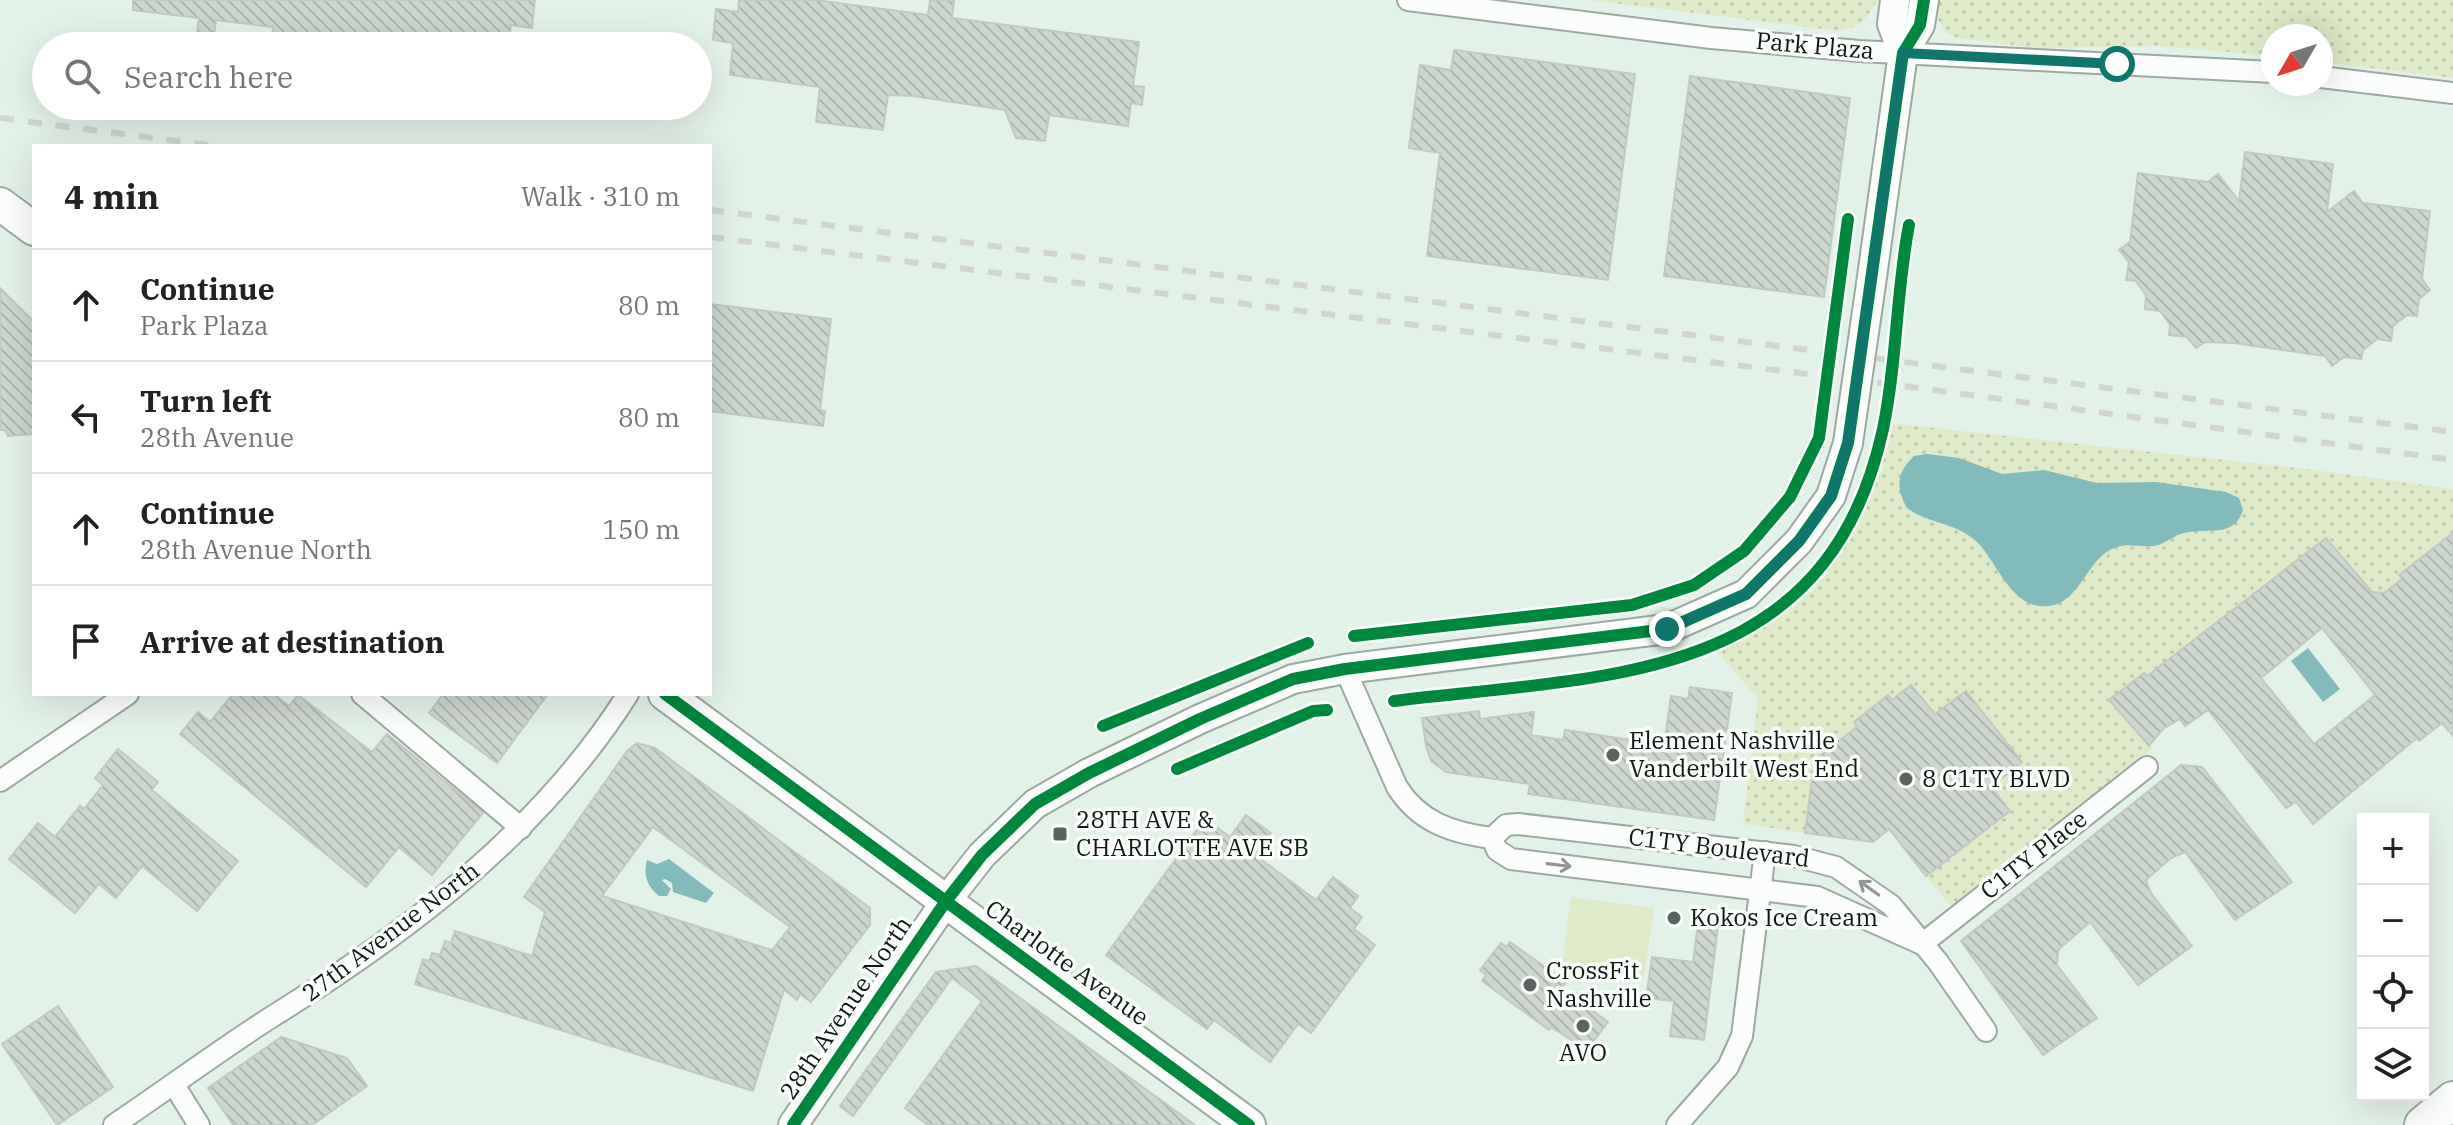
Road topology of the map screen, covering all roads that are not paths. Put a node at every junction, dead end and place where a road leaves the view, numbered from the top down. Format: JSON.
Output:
{"nodes":[{"id":1,"x":1408,"y":0,"type":"edge"},
{"id":2,"x":1895,"y":0,"type":"edge"},
{"id":3,"x":1924,"y":0,"type":"edge"},
{"id":4,"x":1903,"y":53,"type":"junction"},
{"id":5,"x":2261,"y":71,"type":"edge"},
{"id":6,"x":2333,"y":78,"type":"edge"},
{"id":7,"x":2453,"y":93,"type":"edge"},
{"id":8,"x":4,"y":207,"type":"edge"},
{"id":9,"x":32,"y":228,"type":"edge"},
{"id":10,"x":1345,"y":669,"type":"junction"},
{"id":11,"x":125,"y":696,"type":"edge"},
{"id":12,"x":364,"y":696,"type":"edge"},
{"id":13,"x":627,"y":696,"type":"edge"},
{"id":14,"x":668,"y":696,"type":"edge"},
{"id":15,"x":2147,"y":767,"type":"dead end"},
{"id":16,"x":0,"y":781,"type":"edge"},
{"id":17,"x":521,"y":828,"type":"junction"},
{"id":18,"x":1492,"y":838,"type":"junction"},
{"id":19,"x":1765,"y":852,"type":"junction"},
{"id":20,"x":1761,"y":889,"type":"junction"},
{"id":21,"x":946,"y":901,"type":"junction"},
{"id":22,"x":1922,"y":944,"type":"junction"},
{"id":23,"x":1986,"y":1031,"type":"dead end"},
{"id":24,"x":174,"y":1085,"type":"junction"},
{"id":25,"x":2453,"y":1100,"type":"edge"},
{"id":26,"x":114,"y":1125,"type":"edge"},
{"id":27,"x":199,"y":1125,"type":"edge"},
{"id":28,"x":793,"y":1125,"type":"edge"},
{"id":29,"x":1249,"y":1125,"type":"edge"},
{"id":30,"x":1677,"y":1125,"type":"edge"},
{"id":31,"x":2423,"y":1125,"type":"edge"}],
"edges":[{"from":1,"to":4,"type":"street","name":"Park Plaza"},
{"from":2,"to":4,"type":"main road"},
{"from":3,"to":4,"type":"main road"},
{"from":4,"to":5,"type":"street","name":"Park Plaza"},
{"from":4,"to":10,"type":"main road","name":"28th Avenue North","bridge":true},
{"from":6,"to":7,"type":"street"},
{"from":8,"to":9,"type":"main road"},
{"from":10,"to":18,"type":"street","name":"C1TY Boulevard"},
{"from":10,"to":21,"type":"main road","name":"28th Avenue North"},
{"from":11,"to":16,"type":"street"},
{"from":12,"to":17,"type":"street"},
{"from":13,"to":17,"type":"street","name":"27th Avenue North"},
{"from":14,"to":21,"type":"main road","name":"Charlotte Avenue"},
{"from":15,"to":22,"type":"street","name":"C1TY Place"},
{"from":17,"to":24,"type":"street","name":"27th Avenue North"},
{"from":18,"to":19,"type":"street","name":"C1TY Boulevard"},
{"from":18,"to":20,"type":"street","name":"C1TY Boulevard","one_way":true},
{"from":19,"to":20,"type":"street"},
{"from":22,"to":19,"type":"street","name":"C1TY Boulevard","one_way":true},
{"from":20,"to":22,"type":"street","name":"C1TY Boulevard"},
{"from":20,"to":30,"type":"street"},
{"from":21,"to":28,"type":"main road","name":"28th Avenue North"},
{"from":21,"to":29,"type":"main road","name":"Charlotte Avenue"},
{"from":22,"to":23,"type":"street","name":"C1TY Boulevard"},
{"from":24,"to":26,"type":"street","name":"27th Avenue North"},
{"from":24,"to":27,"type":"street"},
{"from":25,"to":31,"type":"highway"}]}
